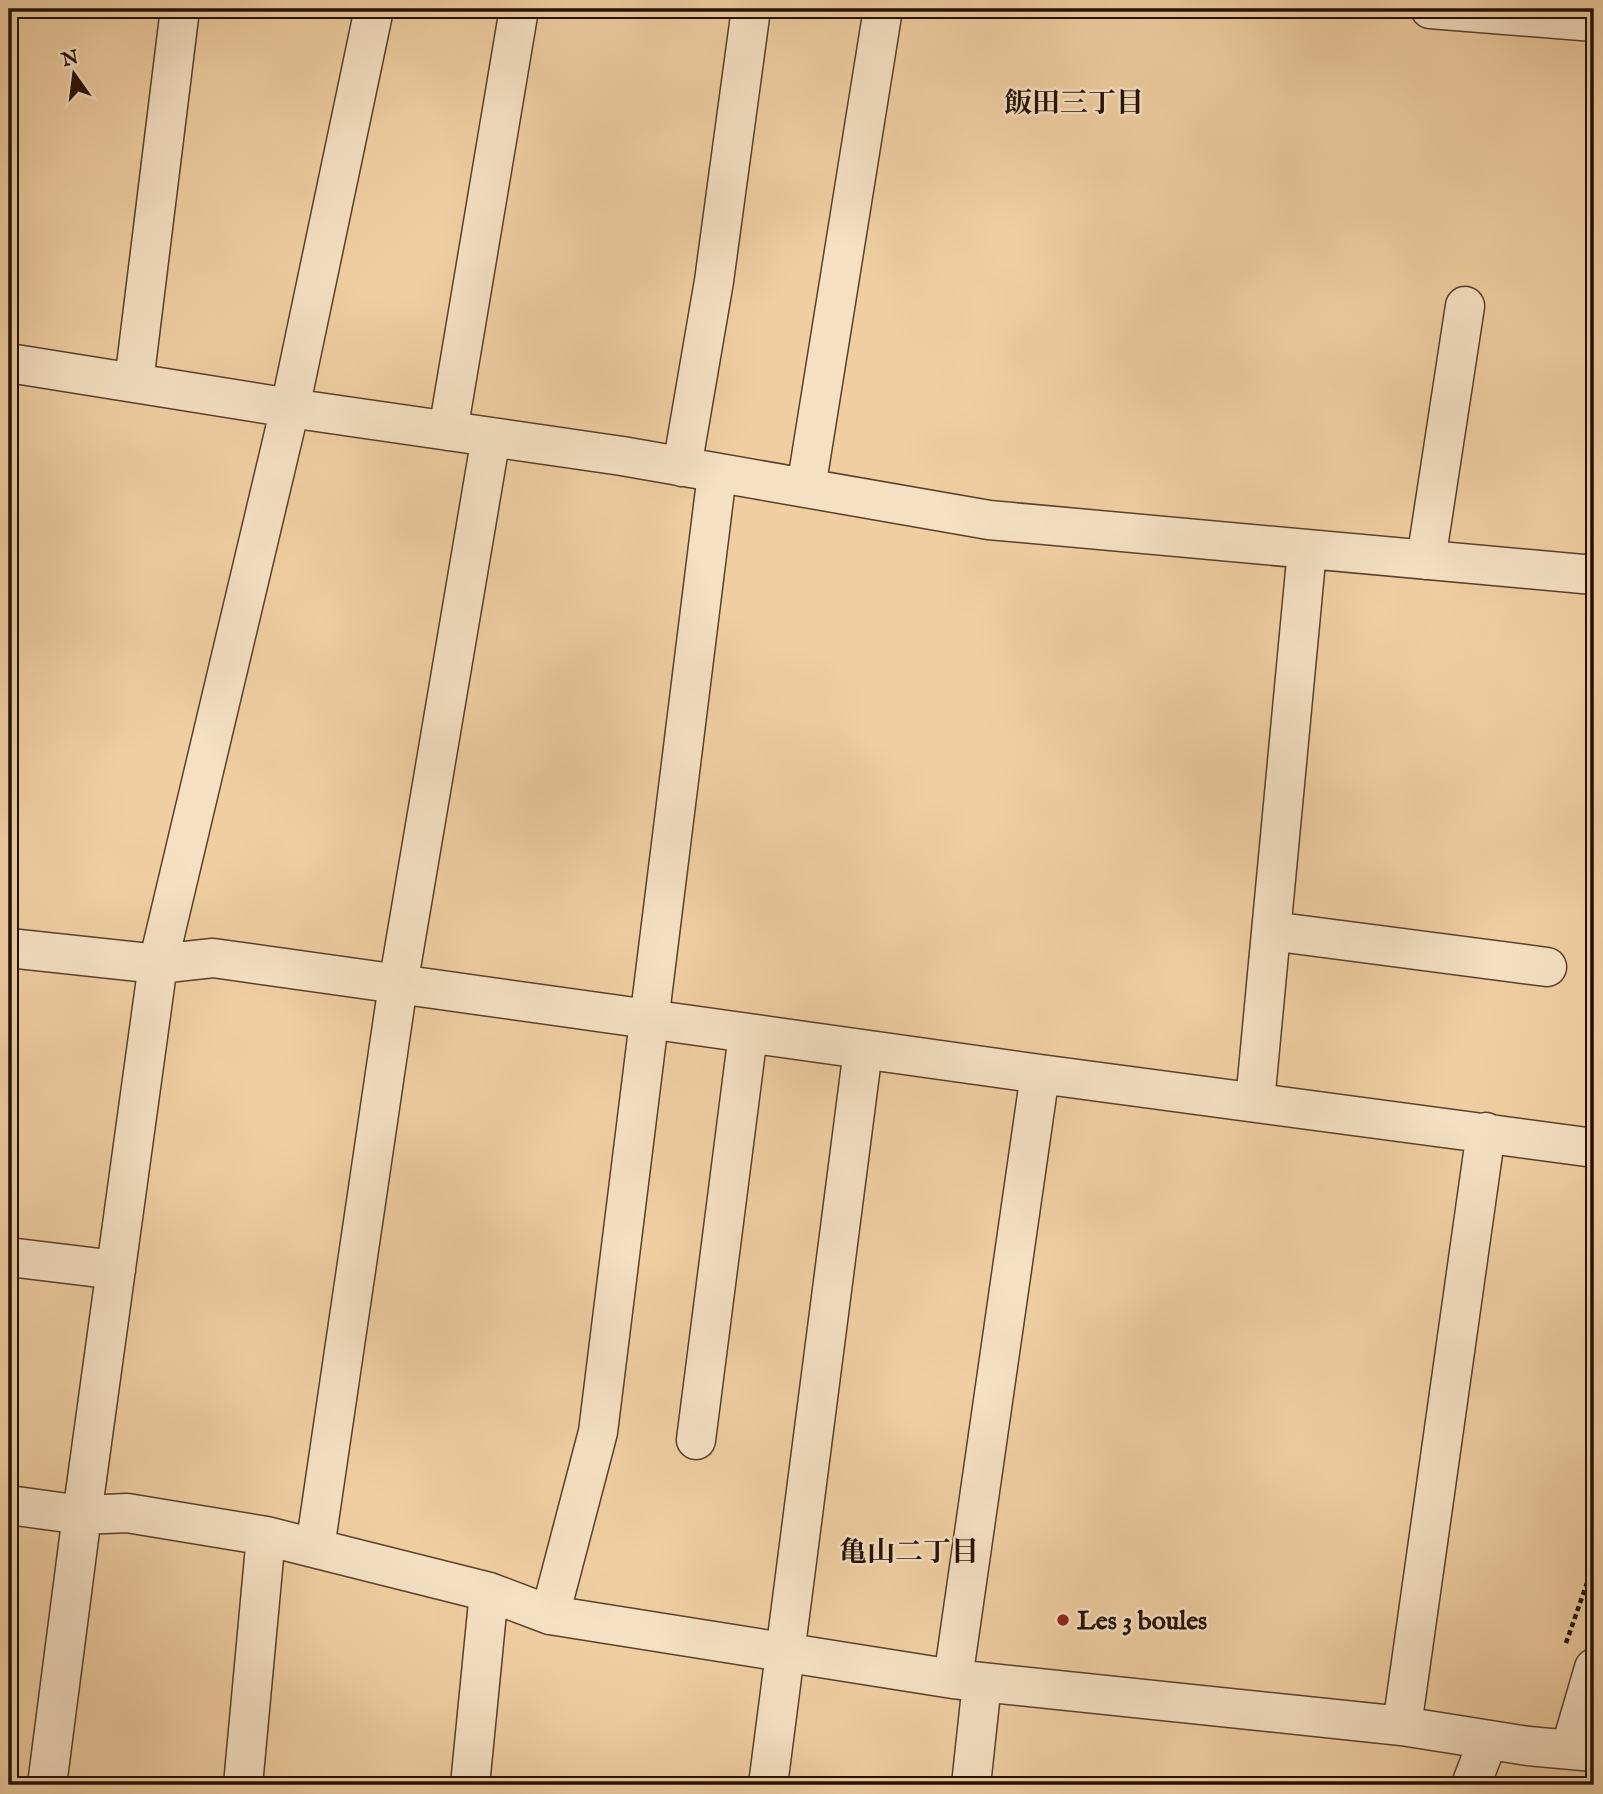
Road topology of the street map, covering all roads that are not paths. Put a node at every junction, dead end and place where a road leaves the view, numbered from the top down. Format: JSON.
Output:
{"nodes":[{"id":1,"x":180,"y":9,"type":"edge"},
{"id":2,"x":374,"y":9,"type":"edge"},
{"id":3,"x":519,"y":9,"type":"edge"},
{"id":4,"x":751,"y":9,"type":"edge"},
{"id":5,"x":883,"y":9,"type":"edge"},
{"id":6,"x":1430,"y":9,"type":"edge"},
{"id":7,"x":1581,"y":17,"type":"edge"},
{"id":8,"x":1465,"y":306,"type":"dead end"},
{"id":9,"x":9,"y":363,"type":"edge"},
{"id":10,"x":134,"y":382,"type":"junction"},
{"id":11,"x":290,"y":408,"type":"junction"},
{"id":12,"x":448,"y":430,"type":"junction"},
{"id":13,"x":491,"y":437,"type":"junction"},
{"id":14,"x":700,"y":470,"type":"junction"},
{"id":15,"x":806,"y":488,"type":"junction"},
{"id":16,"x":1307,"y":550,"type":"junction"},
{"id":17,"x":1426,"y":560,"type":"junction"},
{"id":18,"x":1594,"y":575,"type":"edge"},
{"id":19,"x":1272,"y":931,"type":"junction"},
{"id":20,"x":9,"y":948,"type":"edge"},
{"id":21,"x":158,"y":964,"type":"junction"},
{"id":22,"x":1547,"y":967,"type":"dead end"},
{"id":23,"x":398,"y":985,"type":"junction"},
{"id":24,"x":649,"y":1020,"type":"junction"},
{"id":25,"x":748,"y":1034,"type":"junction"},
{"id":26,"x":863,"y":1050,"type":"junction"},
{"id":27,"x":1040,"y":1074,"type":"junction"},
{"id":28,"x":1255,"y":1102,"type":"junction"},
{"id":29,"x":1486,"y":1132,"type":"junction"},
{"id":30,"x":1594,"y":1149,"type":"edge"},
{"id":31,"x":9,"y":1257,"type":"edge"},
{"id":32,"x":116,"y":1270,"type":"junction"},
{"id":33,"x":696,"y":1440,"type":"dead end"},
{"id":34,"x":9,"y":1505,"type":"edge"},
{"id":35,"x":82,"y":1515,"type":"junction"},
{"id":36,"x":266,"y":1536,"type":"junction"},
{"id":37,"x":315,"y":1548,"type":"junction"},
{"id":38,"x":489,"y":1592,"type":"junction"},
{"id":39,"x":550,"y":1615,"type":"junction"},
{"id":40,"x":784,"y":1652,"type":"junction"},
{"id":41,"x":1594,"y":1668,"type":"edge"},
{"id":42,"x":968,"y":1681,"type":"junction"},
{"id":43,"x":1402,"y":1726,"type":"junction"},
{"id":44,"x":1488,"y":1740,"type":"junction"},
{"id":45,"x":1582,"y":1751,"type":"edge"},
{"id":46,"x":47,"y":1785,"type":"edge"},
{"id":47,"x":243,"y":1785,"type":"edge"},
{"id":48,"x":470,"y":1785,"type":"edge"},
{"id":49,"x":768,"y":1785,"type":"edge"},
{"id":50,"x":971,"y":1785,"type":"edge"},
{"id":51,"x":1471,"y":1785,"type":"edge"}],
"edges":[{"from":1,"to":10,"type":"street"},
{"from":2,"to":11,"type":"street"},
{"from":3,"to":12,"type":"street"},
{"from":4,"to":14,"type":"street"},
{"from":5,"to":15,"type":"street"},
{"from":6,"to":7,"type":"street"},
{"from":8,"to":17,"type":"street"},
{"from":9,"to":10,"type":"street"},
{"from":10,"to":11,"type":"street"},
{"from":11,"to":12,"type":"street"},
{"from":11,"to":21,"type":"street"},
{"from":12,"to":13,"type":"street"},
{"from":13,"to":14,"type":"street"},
{"from":13,"to":23,"type":"street"},
{"from":14,"to":15,"type":"street"},
{"from":14,"to":24,"type":"street"},
{"from":15,"to":16,"type":"street"},
{"from":16,"to":17,"type":"street"},
{"from":16,"to":19,"type":"street"},
{"from":17,"to":18,"type":"street"},
{"from":19,"to":22,"type":"street"},
{"from":19,"to":28,"type":"street"},
{"from":20,"to":21,"type":"street"},
{"from":21,"to":23,"type":"street"},
{"from":21,"to":32,"type":"street"},
{"from":23,"to":24,"type":"street"},
{"from":23,"to":37,"type":"street"},
{"from":24,"to":25,"type":"street"},
{"from":24,"to":39,"type":"street"},
{"from":25,"to":26,"type":"street"},
{"from":25,"to":33,"type":"street"},
{"from":26,"to":27,"type":"street"},
{"from":26,"to":40,"type":"street"},
{"from":27,"to":28,"type":"street"},
{"from":27,"to":42,"type":"street"},
{"from":28,"to":29,"type":"street"},
{"from":29,"to":30,"type":"street"},
{"from":29,"to":43,"type":"street"},
{"from":31,"to":32,"type":"street"},
{"from":32,"to":35,"type":"street"},
{"from":34,"to":35,"type":"street"},
{"from":35,"to":36,"type":"street"},
{"from":35,"to":46,"type":"street"},
{"from":36,"to":37,"type":"street"},
{"from":36,"to":47,"type":"street"},
{"from":37,"to":38,"type":"street"},
{"from":38,"to":39,"type":"street"},
{"from":38,"to":48,"type":"street"},
{"from":39,"to":40,"type":"street"},
{"from":40,"to":42,"type":"street"},
{"from":40,"to":49,"type":"street"},
{"from":41,"to":45,"type":"street"},
{"from":42,"to":43,"type":"street"},
{"from":42,"to":50,"type":"street"},
{"from":43,"to":44,"type":"street"},
{"from":44,"to":45,"type":"street"},
{"from":44,"to":51,"type":"street"}]}
